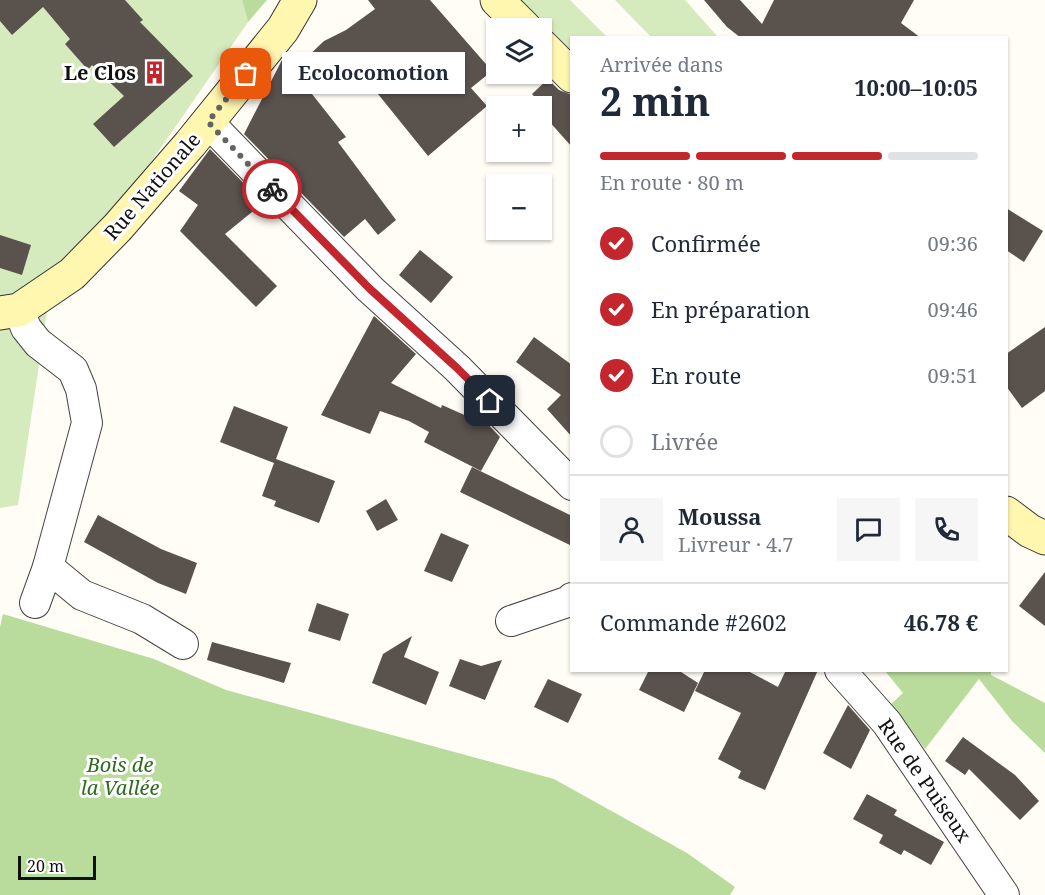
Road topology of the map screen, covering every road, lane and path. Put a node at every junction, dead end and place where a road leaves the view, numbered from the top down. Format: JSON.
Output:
{"nodes":[{"id":1,"x":300,"y":0,"type":"edge"},
{"id":2,"x":497,"y":0,"type":"edge"},
{"id":3,"x":515,"y":18,"type":"edge"},
{"id":4,"x":552,"y":56,"type":"edge"},
{"id":5,"x":570,"y":74,"type":"edge"},
{"id":6,"x":208,"y":122,"type":"junction"},
{"id":7,"x":9,"y":311,"type":"edge"},
{"id":8,"x":570,"y":482,"type":"edge"},
{"id":9,"x":48,"y":567,"type":"junction"},
{"id":10,"x":570,"y":601,"type":"edge"},
{"id":11,"x":35,"y":603,"type":"dead end"},
{"id":12,"x":511,"y":621,"type":"dead end"},
{"id":13,"x":183,"y":644,"type":"dead end"},
{"id":14,"x":842,"y":672,"type":"edge"},
{"id":15,"x":1004,"y":895,"type":"edge"}],
"edges":[{"from":1,"to":6,"type":"street","name":"Rue Nationale"},
{"from":2,"to":3,"type":"street"},
{"from":4,"to":5,"type":"street"},
{"from":6,"to":7,"type":"street","name":"Rue Nationale"},
{"from":6,"to":8,"type":"street"},
{"from":7,"to":9,"type":"street"},
{"from":9,"to":11,"type":"street"},
{"from":9,"to":13,"type":"street"},
{"from":10,"to":12,"type":"street"},
{"from":14,"to":15,"type":"street","name":"Rue de Puiseux"}]}
